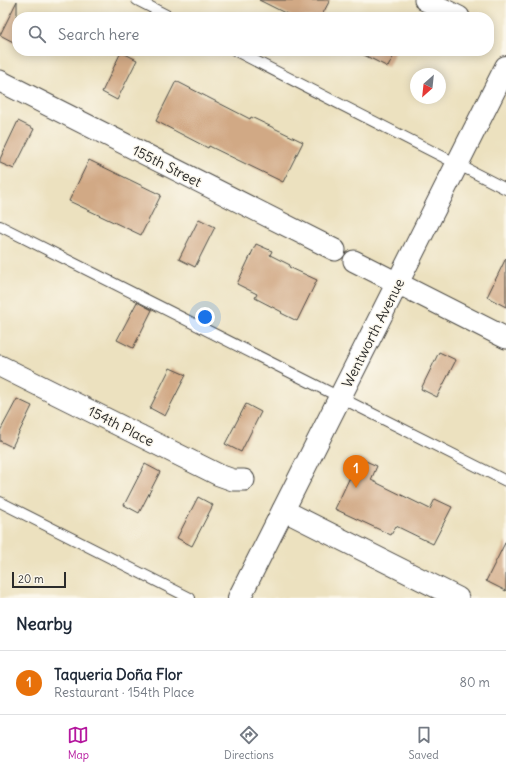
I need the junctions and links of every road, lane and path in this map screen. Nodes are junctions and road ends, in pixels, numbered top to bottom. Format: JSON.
{"nodes":[{"id":1,"x":137,"y":0,"type":"edge"},
{"id":2,"x":425,"y":0,"type":"edge"},
{"id":3,"x":160,"y":12,"type":"edge"},
{"id":4,"x":449,"y":12,"type":"edge"},
{"id":5,"x":246,"y":56,"type":"edge"},
{"id":6,"x":506,"y":67,"type":"edge"},
{"id":7,"x":0,"y":81,"type":"edge"},
{"id":8,"x":457,"y":165,"type":"junction"},
{"id":9,"x":506,"y":189,"type":"edge"},
{"id":10,"x":0,"y":226,"type":"edge"},
{"id":11,"x":335,"y":250,"type":"dead end"},
{"id":12,"x":354,"y":261,"type":"dead end"},
{"id":13,"x":397,"y":283,"type":"junction"},
{"id":14,"x":506,"y":338,"type":"edge"},
{"id":15,"x":0,"y":366,"type":"edge"},
{"id":16,"x":340,"y":397,"type":"junction"},
{"id":17,"x":244,"y":480,"type":"dead end"},
{"id":18,"x":506,"y":481,"type":"edge"},
{"id":19,"x":0,"y":502,"type":"edge"},
{"id":20,"x":284,"y":510,"type":"junction"},
{"id":21,"x":190,"y":598,"type":"edge"},
{"id":22,"x":239,"y":598,"type":"edge"},
{"id":23,"x":458,"y":598,"type":"edge"}],
"edges":[{"from":1,"to":3,"type":"lane"},
{"from":2,"to":4,"type":"street"},
{"from":5,"to":8,"type":"lane"},
{"from":6,"to":8,"type":"street","name":"Wentworth Avenue"},
{"from":7,"to":11,"type":"street","name":"155th Street"},
{"from":8,"to":9,"type":"lane"},
{"from":8,"to":13,"type":"street","name":"Wentworth Avenue"},
{"from":10,"to":16,"type":"lane"},
{"from":12,"to":13,"type":"street"},
{"from":13,"to":14,"type":"street"},
{"from":13,"to":16,"type":"street","name":"Wentworth Avenue"},
{"from":15,"to":17,"type":"street","name":"154th Place"},
{"from":16,"to":18,"type":"lane"},
{"from":16,"to":20,"type":"street","name":"Wentworth Avenue"},
{"from":19,"to":21,"type":"lane"},
{"from":20,"to":22,"type":"street","name":"Wentworth Avenue"},
{"from":20,"to":23,"type":"street"}]}
